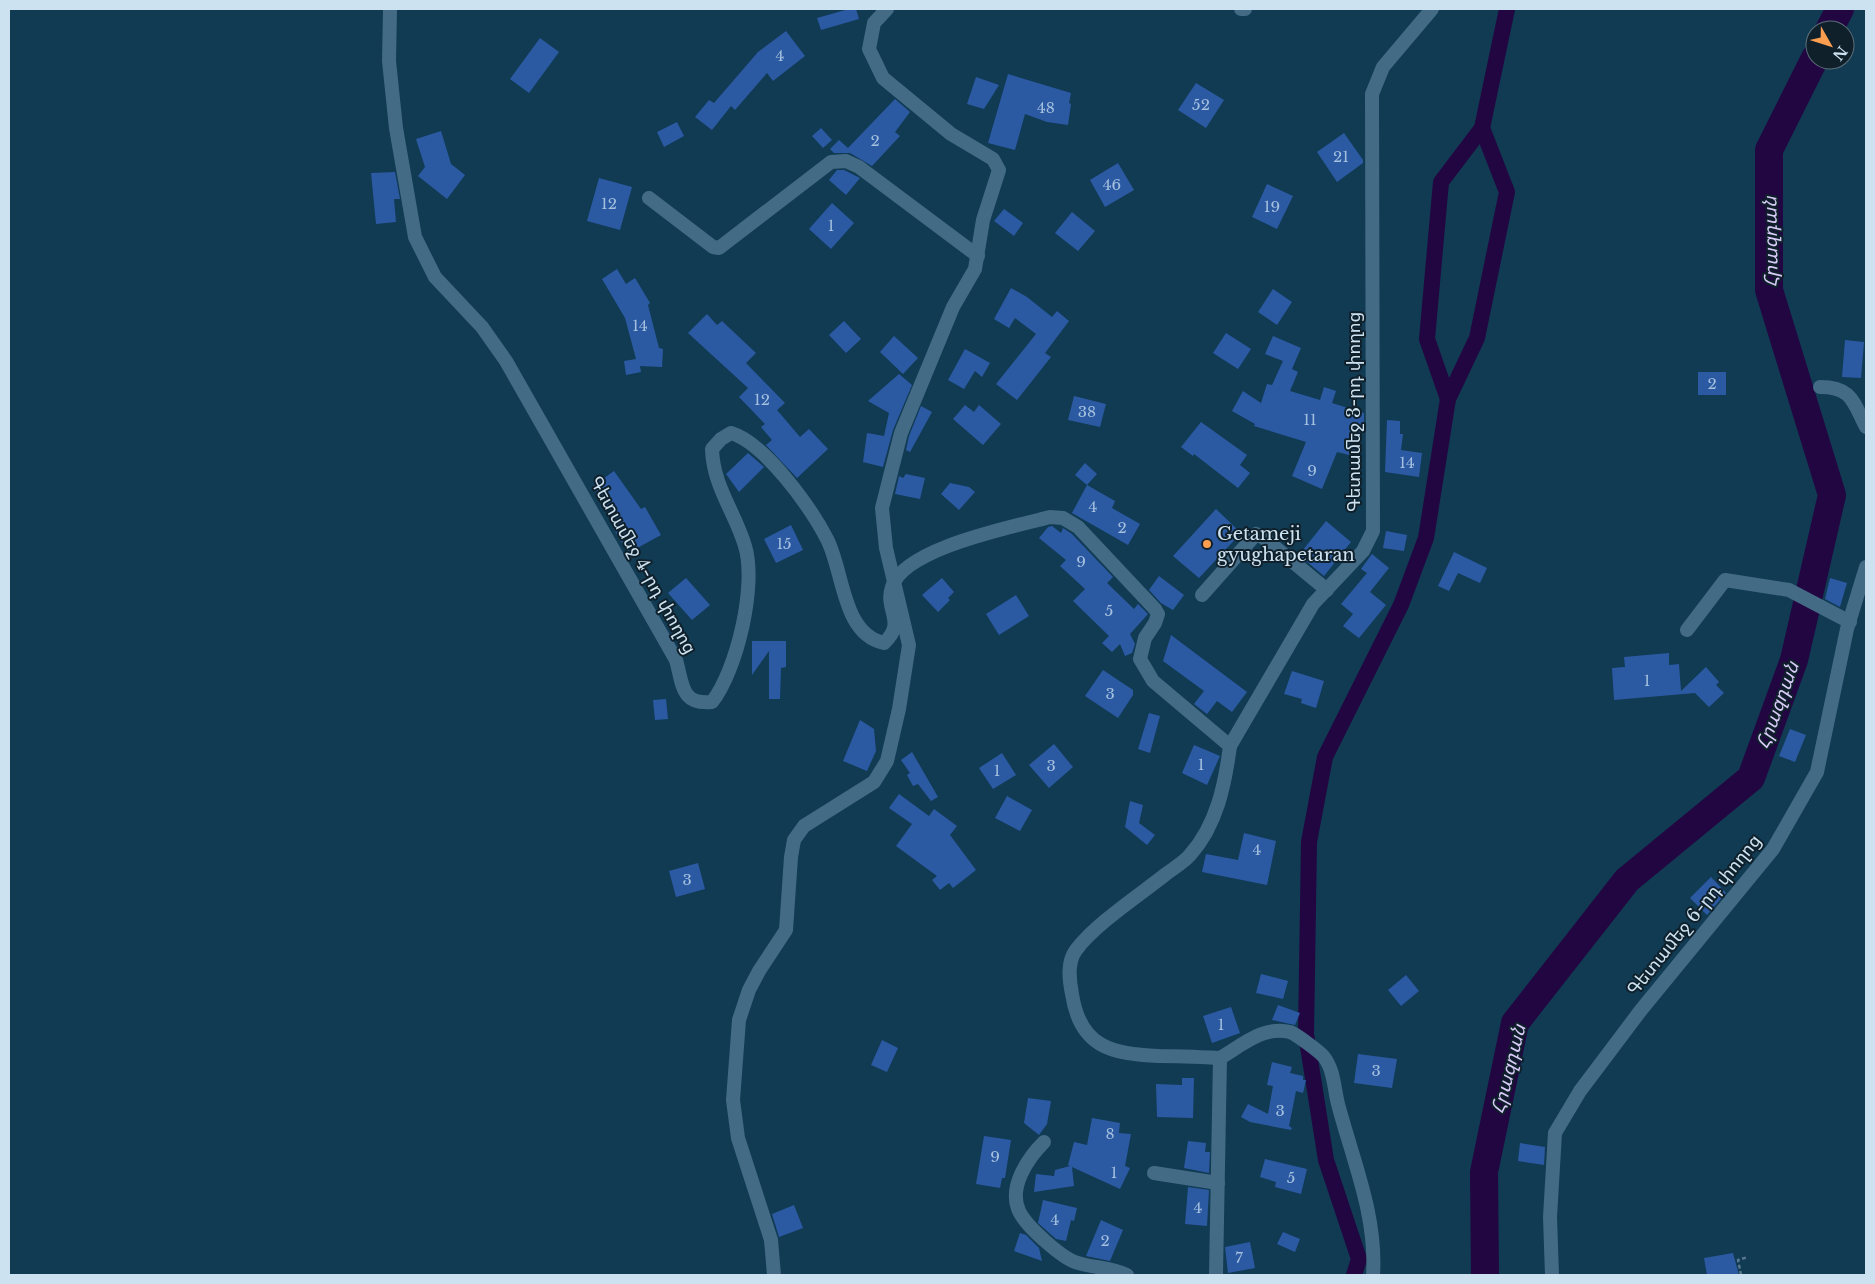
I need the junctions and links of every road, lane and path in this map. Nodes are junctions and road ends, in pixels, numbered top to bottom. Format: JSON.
{"nodes":[{"id":1,"x":390,"y":9,"type":"edge"},
{"id":2,"x":887,"y":9,"type":"edge"},
{"id":3,"x":1241,"y":9,"type":"edge"},
{"id":4,"x":1245,"y":9,"type":"edge"},
{"id":5,"x":1432,"y":9,"type":"edge"},
{"id":6,"x":649,"y":198,"type":"dead end"},
{"id":7,"x":978,"y":256,"type":"junction"},
{"id":8,"x":1820,"y":387,"type":"dead end"},
{"id":9,"x":1866,"y":427,"type":"edge"},
{"id":10,"x":1866,"y":567,"type":"edge"},
{"id":11,"x":894,"y":580,"type":"junction"},
{"id":12,"x":1327,"y":590,"type":"junction"},
{"id":13,"x":1202,"y":595,"type":"dead end"},
{"id":14,"x":1850,"y":622,"type":"junction"},
{"id":15,"x":1687,"y":630,"type":"dead end"},
{"id":16,"x":1230,"y":746,"type":"junction"},
{"id":17,"x":1220,"y":1058,"type":"junction"},
{"id":18,"x":1044,"y":1142,"type":"dead end"},
{"id":19,"x":1154,"y":1173,"type":"dead end"},
{"id":20,"x":1218,"y":1183,"type":"junction"},
{"id":21,"x":1748,"y":1257,"type":"dead end"},
{"id":22,"x":774,"y":1275,"type":"edge"},
{"id":23,"x":1127,"y":1275,"type":"edge"},
{"id":24,"x":1216,"y":1275,"type":"edge"},
{"id":25,"x":1373,"y":1275,"type":"edge"},
{"id":26,"x":1552,"y":1275,"type":"edge"},
{"id":27,"x":1742,"y":1275,"type":"edge"}],
"edges":[{"from":1,"to":11,"type":"street","name":"Գետամեջ 4-րդ փողոց"},
{"from":2,"to":7,"type":"street"},
{"from":3,"to":4,"type":"street"},
{"from":5,"to":12,"type":"street","name":"Գետամեջ 3-րդ փողոց"},
{"from":6,"to":7,"type":"street"},
{"from":7,"to":11,"type":"street"},
{"from":8,"to":9,"type":"street"},
{"from":10,"to":14,"type":"street","name":"Գետամեջ 6-րդ փողոց"},
{"from":11,"to":16,"type":"street"},
{"from":11,"to":22,"type":"street"},
{"from":12,"to":13,"type":"street"},
{"from":12,"to":16,"type":"street","name":"Գետամեջ 3-րդ փողոց"},
{"from":14,"to":15,"type":"street"},
{"from":14,"to":26,"type":"street","name":"Գետամեջ 6-րդ փողոց"},
{"from":16,"to":17,"type":"street","name":"Գետամեջ 3-րդ փողոց"},
{"from":17,"to":20,"type":"street"},
{"from":17,"to":25,"type":"street"},
{"from":18,"to":23,"type":"street"},
{"from":19,"to":20,"type":"street"},
{"from":20,"to":24,"type":"street"},
{"from":21,"to":27,"type":"path"}]}
